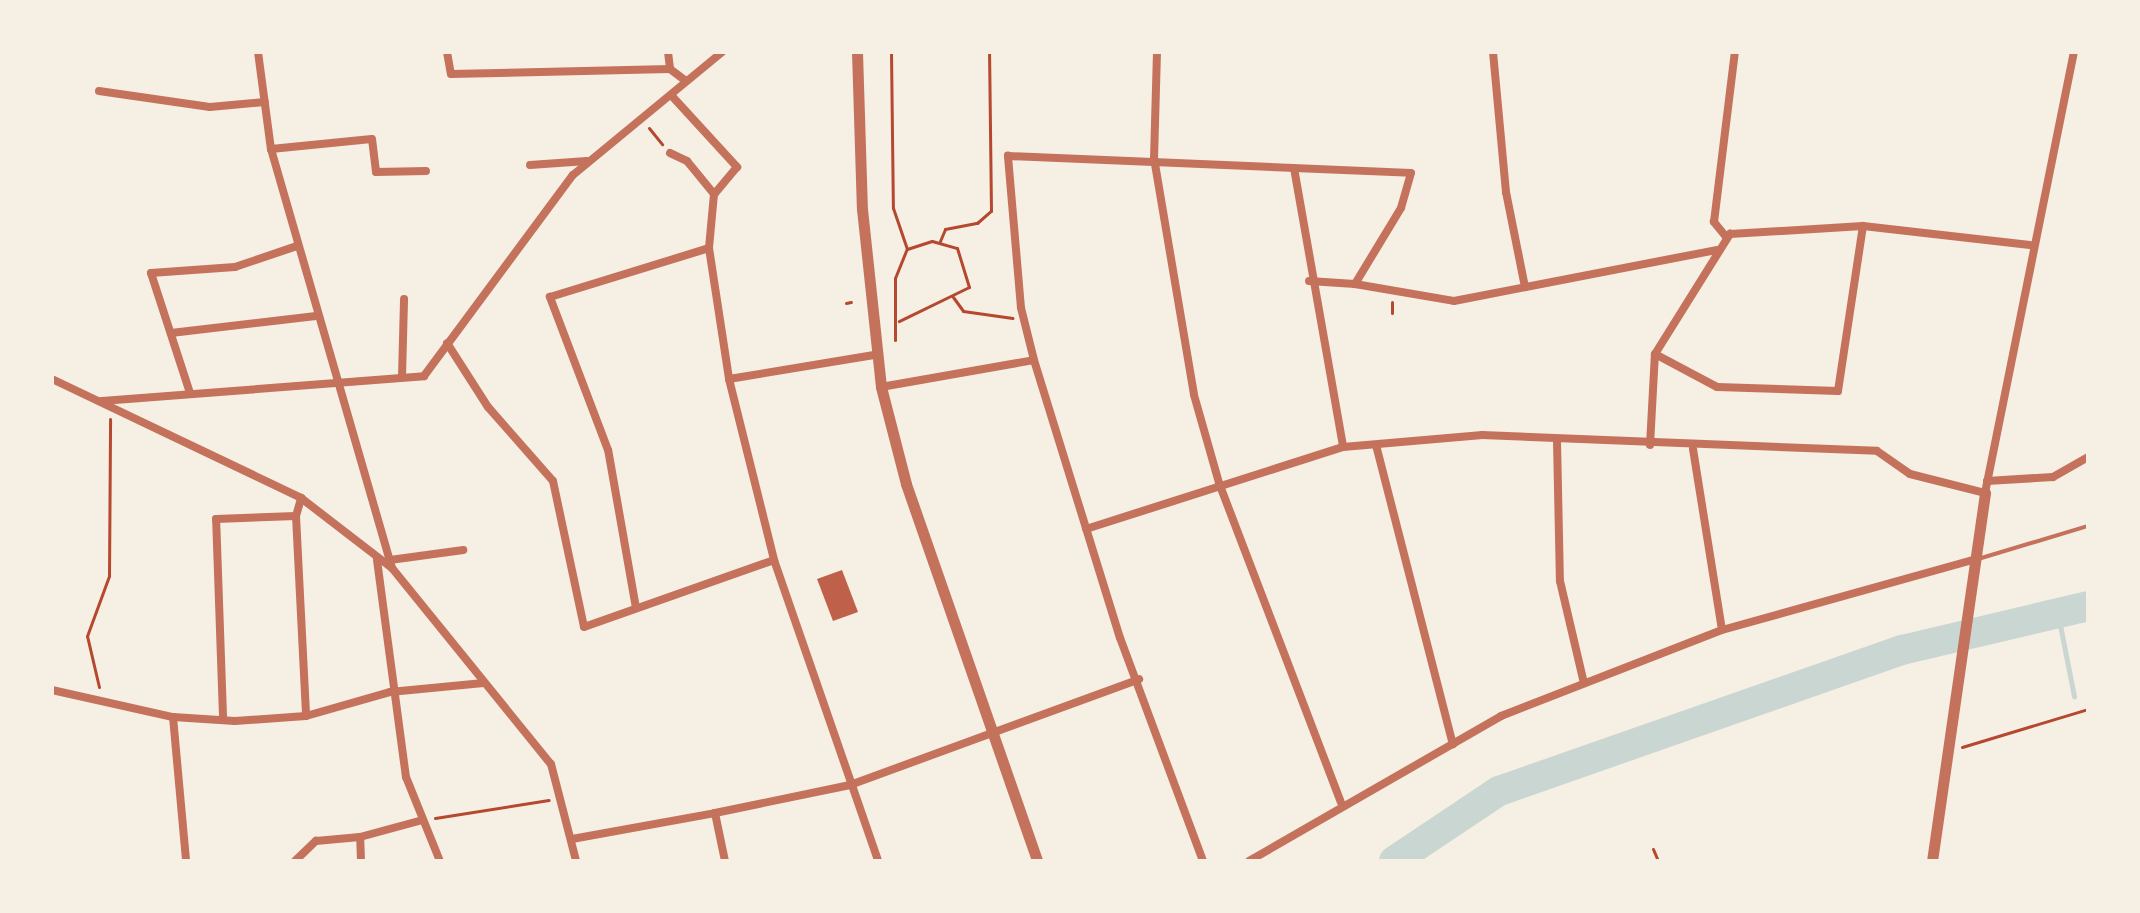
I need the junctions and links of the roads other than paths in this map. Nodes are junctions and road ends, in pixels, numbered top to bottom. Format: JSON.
{"nodes":[{"id":1,"x":258,"y":52,"type":"edge"},
{"id":2,"x":447,"y":52,"type":"edge"},
{"id":3,"x":668,"y":52,"type":"edge"},
{"id":4,"x":722,"y":52,"type":"edge"},
{"id":5,"x":857,"y":52,"type":"edge"},
{"id":6,"x":1157,"y":52,"type":"edge"},
{"id":7,"x":1493,"y":52,"type":"edge"},
{"id":8,"x":1735,"y":52,"type":"edge"},
{"id":9,"x":2074,"y":52,"type":"edge"},
{"id":10,"x":670,"y":69,"type":"junction"},
{"id":11,"x":686,"y":81,"type":"junction"},
{"id":12,"x":99,"y":91,"type":"dead end"},
{"id":13,"x":671,"y":95,"type":"junction"},
{"id":14,"x":265,"y":102,"type":"junction"},
{"id":15,"x":271,"y":149,"type":"junction"},
{"id":16,"x":670,"y":153,"type":"road end"},
{"id":17,"x":1154,"y":158,"type":"junction"},
{"id":18,"x":587,"y":161,"type":"junction"},
{"id":19,"x":530,"y":165,"type":"dead end"},
{"id":20,"x":1294,"y":168,"type":"junction"},
{"id":21,"x":426,"y":171,"type":"dead end"},
{"id":22,"x":714,"y":194,"type":"junction"},
{"id":23,"x":1863,"y":226,"type":"junction"},
{"id":24,"x":1727,"y":238,"type":"junction"},
{"id":25,"x":2030,"y":245,"type":"junction"},
{"id":26,"x":297,"y":246,"type":"junction"},
{"id":27,"x":709,"y":248,"type":"junction"},
{"id":28,"x":1716,"y":250,"type":"junction"},
{"id":29,"x":1309,"y":281,"type":"junction"},
{"id":30,"x":1355,"y":284,"type":"junction"},
{"id":31,"x":1525,"y":287,"type":"junction"},
{"id":32,"x":404,"y":299,"type":"dead end"},
{"id":33,"x":316,"y":316,"type":"junction"},
{"id":34,"x":171,"y":333,"type":"junction"},
{"id":35,"x":447,"y":343,"type":"junction"},
{"id":36,"x":1655,"y":354,"type":"junction"},
{"id":37,"x":874,"y":355,"type":"junction"},
{"id":38,"x":1034,"y":360,"type":"junction"},
{"id":39,"x":402,"y":377,"type":"junction"},
{"id":40,"x":52,"y":379,"type":"edge"},
{"id":41,"x":729,"y":379,"type":"junction"},
{"id":42,"x":339,"y":380,"type":"junction"},
{"id":43,"x":881,"y":387,"type":"junction"},
{"id":44,"x":190,"y":393,"type":"junction"},
{"id":45,"x":106,"y":402,"type":"junction"},
{"id":46,"x":1557,"y":441,"type":"junction"},
{"id":47,"x":1376,"y":445,"type":"junction"},
{"id":48,"x":1650,"y":445,"type":"junction"},
{"id":49,"x":1343,"y":447,"type":"junction"},
{"id":50,"x":1693,"y":449,"type":"junction"},
{"id":51,"x":2088,"y":457,"type":"edge"},
{"id":52,"x":1219,"y":483,"type":"junction"},
{"id":53,"x":1986,"y":487,"type":"junction"},
{"id":54,"x":301,"y":498,"type":"junction"},
{"id":55,"x":296,"y":516,"type":"junction"},
{"id":56,"x":2088,"y":526,"type":"edge"},
{"id":57,"x":1086,"y":529,"type":"junction"},
{"id":58,"x":463,"y":550,"type":"dead end"},
{"id":59,"x":1976,"y":559,"type":"junction"},
{"id":60,"x":377,"y":560,"type":"junction"},
{"id":61,"x":774,"y":560,"type":"junction"},
{"id":62,"x":391,"y":564,"type":"junction"},
{"id":63,"x":636,"y":608,"type":"junction"},
{"id":64,"x":1722,"y":630,"type":"junction"},
{"id":65,"x":1139,"y":679,"type":"junction"},
{"id":66,"x":484,"y":683,"type":"junction"},
{"id":67,"x":1584,"y":683,"type":"junction"},
{"id":68,"x":52,"y":690,"type":"edge"},
{"id":69,"x":390,"y":692,"type":"junction"},
{"id":70,"x":223,"y":716,"type":"junction"},
{"id":71,"x":306,"y":716,"type":"junction"},
{"id":72,"x":173,"y":717,"type":"junction"},
{"id":73,"x":990,"y":734,"type":"junction"},
{"id":74,"x":1453,"y":744,"type":"junction"},
{"id":75,"x":850,"y":785,"type":"junction"},
{"id":76,"x":1341,"y":803,"type":"junction"},
{"id":77,"x":715,"y":813,"type":"junction"},
{"id":78,"x":419,"y":821,"type":"junction"},
{"id":79,"x":360,"y":837,"type":"junction"},
{"id":80,"x":572,"y":839,"type":"junction"},
{"id":81,"x":186,"y":861,"type":"edge"},
{"id":82,"x":295,"y":861,"type":"edge"},
{"id":83,"x":361,"y":861,"type":"edge"},
{"id":84,"x":440,"y":861,"type":"edge"},
{"id":85,"x":576,"y":861,"type":"edge"},
{"id":86,"x":725,"y":861,"type":"edge"},
{"id":87,"x":878,"y":861,"type":"edge"},
{"id":88,"x":1037,"y":861,"type":"edge"},
{"id":89,"x":1203,"y":861,"type":"edge"},
{"id":90,"x":1249,"y":861,"type":"edge"},
{"id":91,"x":1932,"y":861,"type":"edge"}],
"edges":[{"from":1,"to":14,"type":"street"},
{"from":2,"to":10,"type":"street"},
{"from":3,"to":10,"type":"street"},
{"from":4,"to":11,"type":"street"},
{"from":5,"to":37,"type":"street"},
{"from":6,"to":17,"type":"street"},
{"from":7,"to":31,"type":"street"},
{"from":8,"to":24,"type":"street"},
{"from":9,"to":25,"type":"street"},
{"from":10,"to":11,"type":"street"},
{"from":11,"to":13,"type":"street"},
{"from":12,"to":14,"type":"street"},
{"from":13,"to":18,"type":"street"},
{"from":13,"to":22,"type":"street"},
{"from":14,"to":15,"type":"street"},
{"from":15,"to":21,"type":"street"},
{"from":15,"to":26,"type":"street"},
{"from":16,"to":22,"type":"street"},
{"from":17,"to":20,"type":"street"},
{"from":17,"to":38,"type":"street"},
{"from":17,"to":52,"type":"street"},
{"from":18,"to":19,"type":"street"},
{"from":18,"to":35,"type":"street"},
{"from":20,"to":29,"type":"street"},
{"from":20,"to":30,"type":"street"},
{"from":22,"to":27,"type":"street"},
{"from":23,"to":24,"type":"street"},
{"from":23,"to":25,"type":"street"},
{"from":23,"to":36,"type":"street"},
{"from":24,"to":28,"type":"street"},
{"from":25,"to":53,"type":"street"},
{"from":26,"to":33,"type":"street"},
{"from":26,"to":34,"type":"street"},
{"from":27,"to":41,"type":"street"},
{"from":27,"to":63,"type":"street"},
{"from":28,"to":31,"type":"street"},
{"from":28,"to":36,"type":"street"},
{"from":29,"to":30,"type":"street"},
{"from":29,"to":49,"type":"street"},
{"from":30,"to":31,"type":"street"},
{"from":32,"to":39,"type":"street"},
{"from":33,"to":34,"type":"street"},
{"from":33,"to":42,"type":"street"},
{"from":34,"to":44,"type":"street"},
{"from":35,"to":39,"type":"street"},
{"from":35,"to":63,"type":"street"},
{"from":36,"to":48,"type":"street"},
{"from":37,"to":41,"type":"street"},
{"from":37,"to":43,"type":"street"},
{"from":38,"to":43,"type":"street"},
{"from":38,"to":57,"type":"street"},
{"from":39,"to":42,"type":"street"},
{"from":40,"to":45,"type":"street"},
{"from":41,"to":61,"type":"street"},
{"from":42,"to":44,"type":"street"},
{"from":42,"to":62,"type":"street"},
{"from":43,"to":73,"type":"street"},
{"from":44,"to":45,"type":"street"},
{"from":45,"to":54,"type":"street"},
{"from":46,"to":47,"type":"street"},
{"from":46,"to":48,"type":"street"},
{"from":46,"to":67,"type":"street"},
{"from":47,"to":49,"type":"street"},
{"from":47,"to":74,"type":"street"},
{"from":48,"to":50,"type":"street"},
{"from":49,"to":52,"type":"street"},
{"from":50,"to":53,"type":"street"},
{"from":50,"to":64,"type":"street"},
{"from":51,"to":53,"type":"street"},
{"from":52,"to":57,"type":"street"},
{"from":52,"to":76,"type":"street"},
{"from":53,"to":59,"type":"street"},
{"from":54,"to":55,"type":"street"},
{"from":54,"to":60,"type":"street"},
{"from":55,"to":70,"type":"street"},
{"from":55,"to":71,"type":"street"},
{"from":56,"to":59,"type":"lane"},
{"from":57,"to":65,"type":"street"},
{"from":58,"to":62,"type":"street"},
{"from":59,"to":64,"type":"street"},
{"from":59,"to":91,"type":"street"},
{"from":60,"to":62,"type":"street"},
{"from":60,"to":69,"type":"street"},
{"from":61,"to":63,"type":"street"},
{"from":61,"to":75,"type":"street"},
{"from":62,"to":66,"type":"street"},
{"from":64,"to":67,"type":"street"},
{"from":65,"to":73,"type":"street"},
{"from":65,"to":89,"type":"street"},
{"from":66,"to":69,"type":"street"},
{"from":66,"to":80,"type":"street"},
{"from":67,"to":74,"type":"street"},
{"from":68,"to":72,"type":"street"},
{"from":69,"to":71,"type":"street"},
{"from":69,"to":78,"type":"street"},
{"from":70,"to":71,"type":"street"},
{"from":70,"to":72,"type":"street"},
{"from":72,"to":81,"type":"street"},
{"from":73,"to":75,"type":"street"},
{"from":73,"to":88,"type":"street"},
{"from":74,"to":76,"type":"street"},
{"from":75,"to":77,"type":"street"},
{"from":75,"to":87,"type":"street"},
{"from":76,"to":90,"type":"street"},
{"from":77,"to":80,"type":"street"},
{"from":77,"to":86,"type":"street"},
{"from":78,"to":79,"type":"street"},
{"from":78,"to":84,"type":"street"},
{"from":79,"to":82,"type":"street"},
{"from":79,"to":83,"type":"street"},
{"from":80,"to":85,"type":"street"}]}
